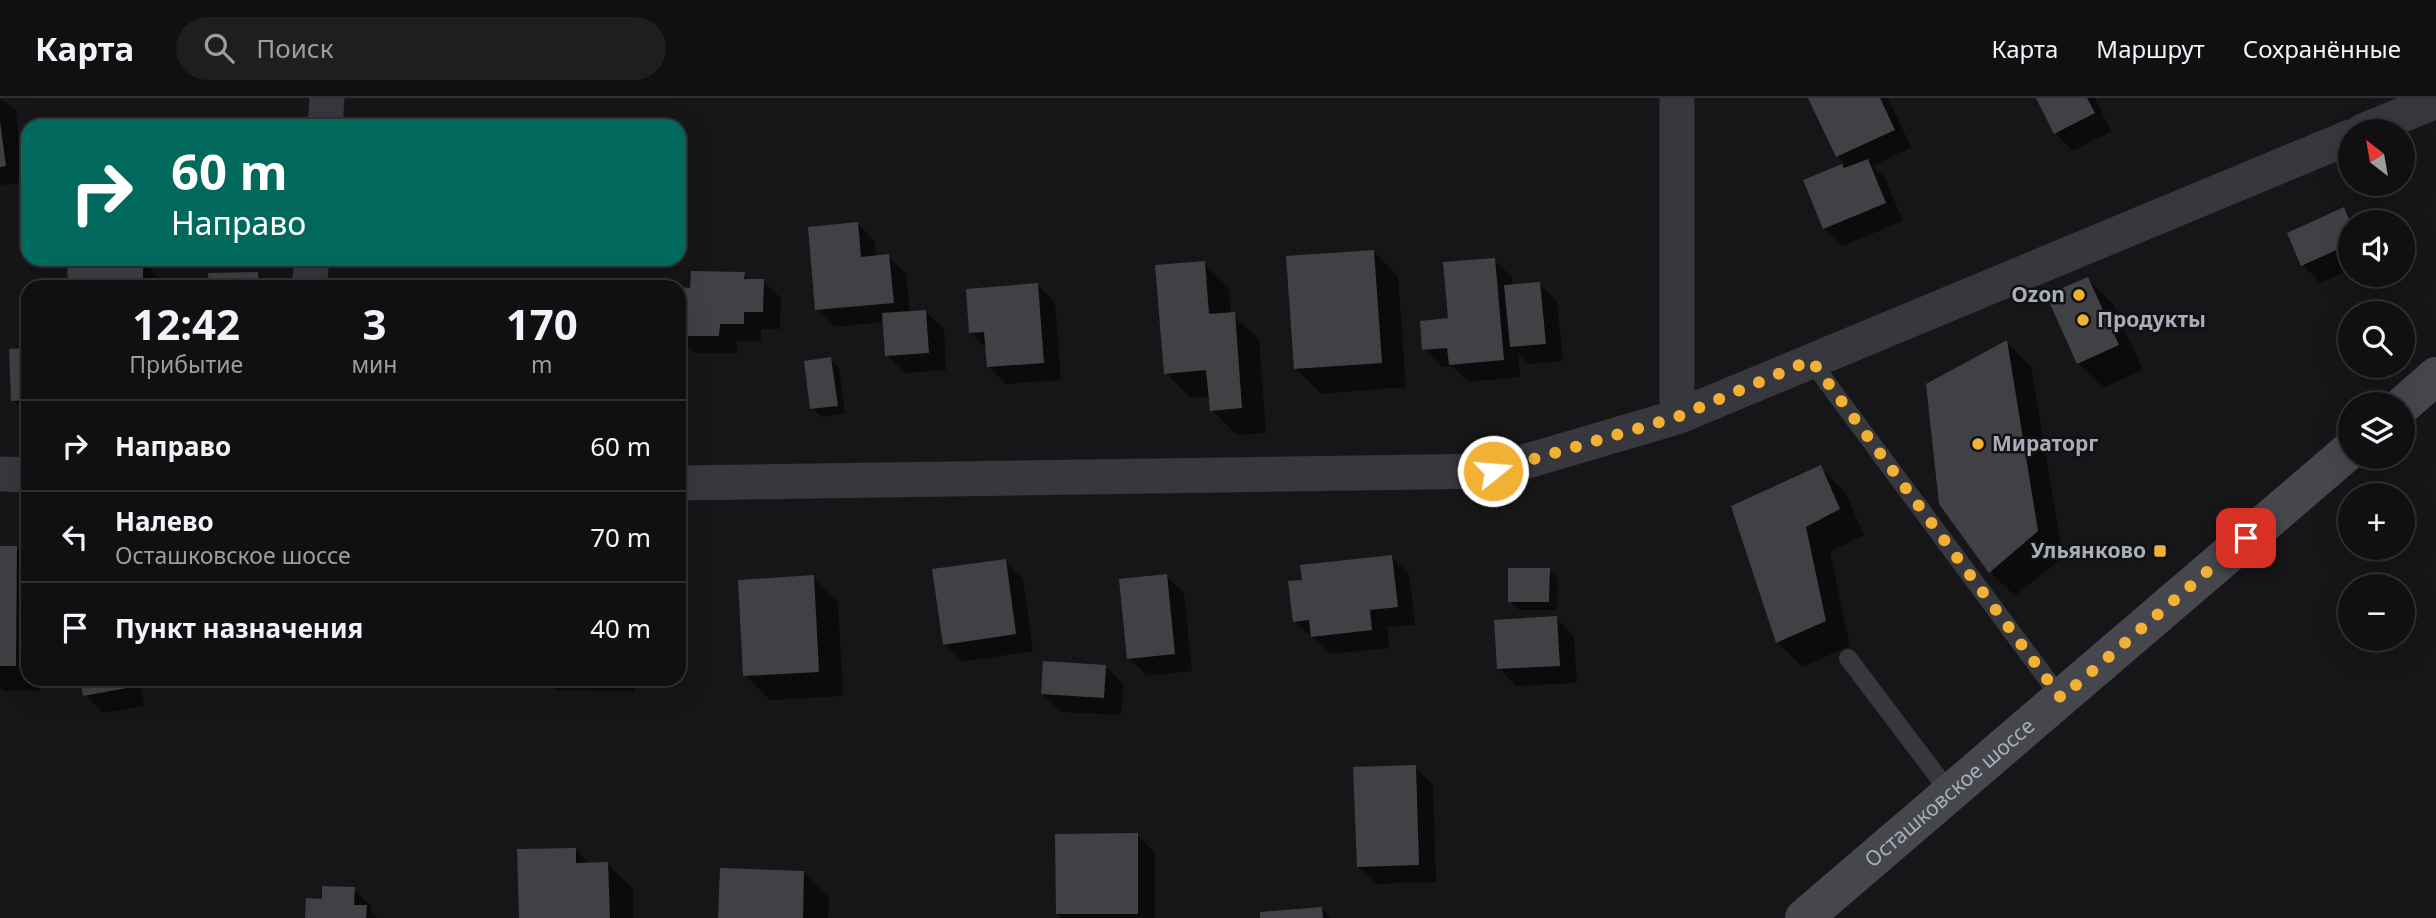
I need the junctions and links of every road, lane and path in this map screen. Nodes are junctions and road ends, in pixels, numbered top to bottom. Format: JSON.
{"nodes":[{"id":1,"x":327,"y":98,"type":"edge"},
{"id":2,"x":1676,"y":98,"type":"edge"},
{"id":3,"x":2436,"y":101,"type":"edge"},
{"id":4,"x":326,"y":119,"type":"edge"},
{"id":5,"x":2392,"y":119,"type":"edge"},
{"id":6,"x":2338,"y":141,"type":"edge"},
{"id":7,"x":1811,"y":360,"type":"junction"},
{"id":8,"x":2436,"y":376,"type":"edge"},
{"id":9,"x":2415,"y":394,"type":"edge"},
{"id":10,"x":1677,"y":417,"type":"junction"},
{"id":11,"x":2338,"y":460,"type":"edge"},
{"id":12,"x":0,"y":474,"type":"edge"},
{"id":13,"x":21,"y":475,"type":"edge"},
{"id":14,"x":686,"y":483,"type":"edge"},
{"id":15,"x":1848,"y":658,"type":"dead end"},
{"id":16,"x":2061,"y":698,"type":"junction"},
{"id":17,"x":1950,"y":793,"type":"junction"},
{"id":18,"x":1804,"y":918,"type":"edge"}],
"edges":[{"from":1,"to":4,"type":"street"},
{"from":2,"to":10,"type":"street"},
{"from":3,"to":5,"type":"street"},
{"from":6,"to":7,"type":"street"},
{"from":7,"to":10,"type":"street"},
{"from":7,"to":16,"type":"lane"},
{"from":8,"to":9,"type":"street"},
{"from":10,"to":14,"type":"street"},
{"from":11,"to":16,"type":"street","name":"Осташковское шоссе"},
{"from":12,"to":13,"type":"street"},
{"from":15,"to":17,"type":"lane"},
{"from":16,"to":17,"type":"street","name":"Осташковское шоссе"},
{"from":17,"to":18,"type":"street","name":"Осташковское шоссе"}]}
